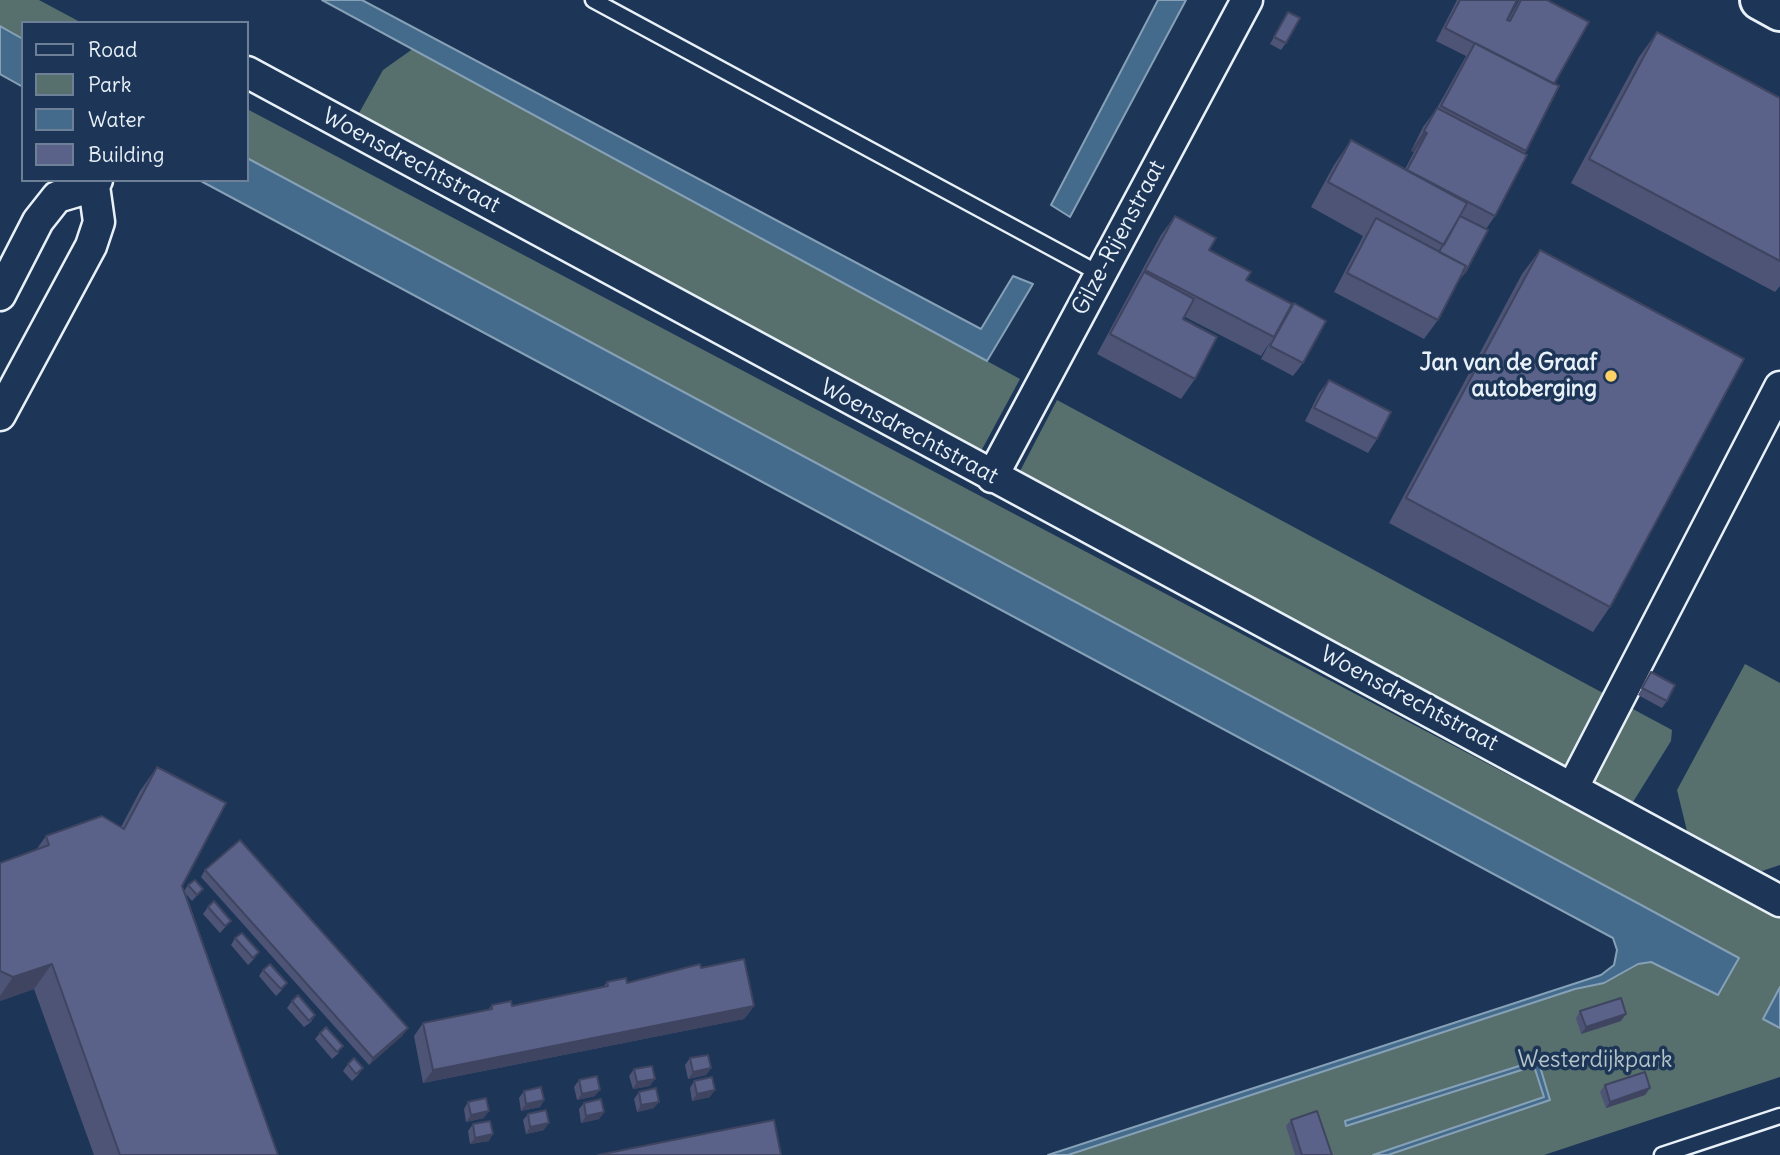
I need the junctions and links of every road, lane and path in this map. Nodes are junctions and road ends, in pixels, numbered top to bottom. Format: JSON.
{"nodes":[{"id":1,"x":593,"y":0,"type":"edge"},
{"id":2,"x":1247,"y":0,"type":"edge"},
{"id":3,"x":1759,"y":0,"type":"edge"},
{"id":4,"x":1780,"y":11,"type":"edge"},
{"id":5,"x":248,"y":73,"type":"edge"},
{"id":6,"x":95,"y":183,"type":"edge"},
{"id":7,"x":1100,"y":274,"type":"junction"},
{"id":8,"x":0,"y":295,"type":"edge"},
{"id":9,"x":1780,"y":387,"type":"edge"},
{"id":10,"x":0,"y":415,"type":"edge"},
{"id":11,"x":992,"y":477,"type":"junction"},
{"id":12,"x":1573,"y":787,"type":"junction"},
{"id":13,"x":1780,"y":901,"type":"edge"},
{"id":14,"x":1780,"y":1116,"type":"edge"},
{"id":15,"x":1662,"y":1155,"type":"edge"}],
"edges":[{"from":1,"to":7,"type":"lane"},
{"from":2,"to":7,"type":"street","name":"Gilze-Rijenstraat"},
{"from":3,"to":4,"type":"main road"},
{"from":5,"to":11,"type":"street","name":"Woensdrechtstraat"},
{"from":6,"to":8,"type":"street"},
{"from":6,"to":10,"type":"street"},
{"from":7,"to":11,"type":"street","name":"Gilze-Rijenstraat"},
{"from":9,"to":12,"type":"street"},
{"from":11,"to":12,"type":"street","name":"Woensdrechtstraat"},
{"from":12,"to":13,"type":"street","name":"Woensdrechtstraat"},
{"from":14,"to":15,"type":"lane"}]}
